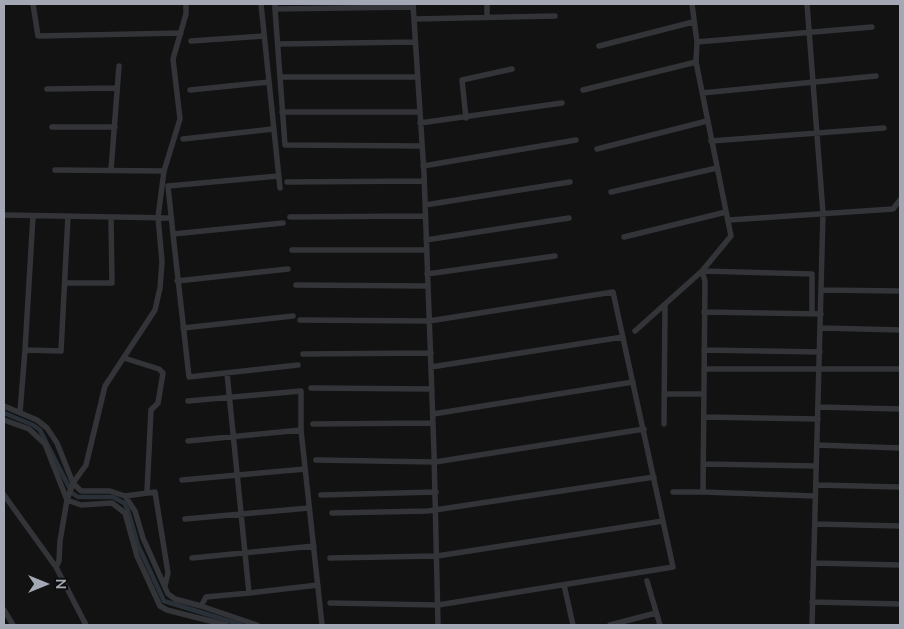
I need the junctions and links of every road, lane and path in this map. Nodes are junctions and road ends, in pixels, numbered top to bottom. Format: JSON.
{"nodes":[{"id":1,"x":33,"y":4,"type":"edge"},
{"id":2,"x":186,"y":4,"type":"edge"},
{"id":3,"x":261,"y":4,"type":"edge"},
{"id":4,"x":487,"y":4,"type":"edge"},
{"id":5,"x":692,"y":4,"type":"edge"},
{"id":6,"x":807,"y":4,"type":"edge"},
{"id":7,"x":413,"y":5,"type":"edge"},
{"id":8,"x":275,"y":6,"type":"edge"},
{"id":9,"x":554,"y":16,"type":"dead end"},
{"id":10,"x":487,"y":17,"type":"junction"},
{"id":11,"x":414,"y":19,"type":"junction"},
{"id":12,"x":693,"y":22,"type":"junction"},
{"id":13,"x":872,"y":26,"type":"dead end"},
{"id":14,"x":810,"y":32,"type":"junction"},
{"id":15,"x":181,"y":33,"type":"junction"},
{"id":16,"x":264,"y":36,"type":"junction"},
{"id":17,"x":191,"y":41,"type":"dead end"},
{"id":18,"x":415,"y":42,"type":"junction"},
{"id":19,"x":696,"y":42,"type":"junction"},
{"id":20,"x":278,"y":44,"type":"junction"},
{"id":21,"x":600,"y":46,"type":"dead end"},
{"id":22,"x":696,"y":62,"type":"junction"},
{"id":23,"x":119,"y":66,"type":"dead end"},
{"id":24,"x":512,"y":69,"type":"dead end"},
{"id":25,"x":876,"y":76,"type":"dead end"},
{"id":26,"x":280,"y":77,"type":"junction"},
{"id":27,"x":418,"y":77,"type":"junction"},
{"id":28,"x":268,"y":82,"type":"junction"},
{"id":29,"x":813,"y":84,"type":"junction"},
{"id":30,"x":117,"y":88,"type":"junction"},
{"id":31,"x":47,"y":89,"type":"dead end"},
{"id":32,"x":190,"y":90,"type":"dead end"},
{"id":33,"x":582,"y":90,"type":"dead end"},
{"id":34,"x":702,"y":94,"type":"junction"},
{"id":35,"x":562,"y":103,"type":"dead end"},
{"id":36,"x":282,"y":112,"type":"junction"},
{"id":37,"x":420,"y":112,"type":"junction"},
{"id":38,"x":466,"y":118,"type":"junction"},
{"id":39,"x":707,"y":121,"type":"junction"},
{"id":40,"x":420,"y":123,"type":"junction"},
{"id":41,"x":52,"y":127,"type":"dead end"},
{"id":42,"x":115,"y":127,"type":"junction"},
{"id":43,"x":884,"y":128,"type":"dead end"},
{"id":44,"x":273,"y":129,"type":"junction"},
{"id":45,"x":818,"y":134,"type":"junction"},
{"id":46,"x":183,"y":139,"type":"dead end"},
{"id":47,"x":576,"y":140,"type":"dead end"},
{"id":48,"x":711,"y":141,"type":"junction"},
{"id":49,"x":422,"y":146,"type":"junction"},
{"id":50,"x":597,"y":149,"type":"dead end"},
{"id":51,"x":423,"y":166,"type":"junction"},
{"id":52,"x":717,"y":168,"type":"junction"},
{"id":53,"x":55,"y":170,"type":"dead end"},
{"id":54,"x":111,"y":170,"type":"junction"},
{"id":55,"x":164,"y":171,"type":"junction"},
{"id":56,"x":278,"y":176,"type":"junction"},
{"id":57,"x":424,"y":181,"type":"junction"},
{"id":58,"x":287,"y":182,"type":"dead end"},
{"id":59,"x":570,"y":182,"type":"dead end"},
{"id":60,"x":280,"y":188,"type":"dead end"},
{"id":61,"x":611,"y":192,"type":"dead end"},
{"id":62,"x":900,"y":200,"type":"edge"},
{"id":63,"x":425,"y":205,"type":"junction"},
{"id":64,"x":726,"y":212,"type":"junction"},
{"id":65,"x":823,"y":213,"type":"junction"},
{"id":66,"x":4,"y":215,"type":"edge"},
{"id":67,"x":33,"y":216,"type":"junction"},
{"id":68,"x":68,"y":216,"type":"junction"},
{"id":69,"x":425,"y":216,"type":"junction"},
{"id":70,"x":112,"y":217,"type":"junction"},
{"id":71,"x":158,"y":217,"type":"junction"},
{"id":72,"x":290,"y":217,"type":"dead end"},
{"id":73,"x":171,"y":218,"type":"junction"},
{"id":74,"x":569,"y":218,"type":"dead end"},
{"id":75,"x":729,"y":220,"type":"junction"},
{"id":76,"x":282,"y":223,"type":"dead end"},
{"id":77,"x":173,"y":234,"type":"junction"},
{"id":78,"x":624,"y":237,"type":"dead end"},
{"id":79,"x":426,"y":240,"type":"junction"},
{"id":80,"x":292,"y":250,"type":"dead end"},
{"id":81,"x":427,"y":250,"type":"junction"},
{"id":82,"x":555,"y":256,"type":"dead end"},
{"id":83,"x":288,"y":269,"type":"dead end"},
{"id":84,"x":702,"y":272,"type":"junction"},
{"id":85,"x":428,"y":274,"type":"junction"},
{"id":86,"x":812,"y":274,"type":"junction"},
{"id":87,"x":823,"y":274,"type":"junction"},
{"id":88,"x":177,"y":282,"type":"junction"},
{"id":89,"x":65,"y":283,"type":"junction"},
{"id":90,"x":296,"y":285,"type":"dead end"},
{"id":91,"x":428,"y":286,"type":"junction"},
{"id":92,"x":822,"y":290,"type":"junction"},
{"id":93,"x":900,"y":291,"type":"edge"},
{"id":94,"x":665,"y":305,"type":"junction"},
{"id":95,"x":704,"y":312,"type":"junction"},
{"id":96,"x":812,"y":313,"type":"junction"},
{"id":97,"x":822,"y":314,"type":"junction"},
{"id":98,"x":293,"y":316,"type":"dead end"},
{"id":99,"x":300,"y":320,"type":"dead end"},
{"id":100,"x":429,"y":321,"type":"junction"},
{"id":101,"x":183,"y":328,"type":"junction"},
{"id":102,"x":821,"y":328,"type":"junction"},
{"id":103,"x":900,"y":330,"type":"edge"},
{"id":104,"x":635,"y":331,"type":"dead end"},
{"id":105,"x":623,"y":336,"type":"junction"},
{"id":106,"x":25,"y":350,"type":"junction"},
{"id":107,"x":704,"y":350,"type":"junction"},
{"id":108,"x":820,"y":352,"type":"junction"},
{"id":109,"x":431,"y":353,"type":"junction"},
{"id":110,"x":303,"y":354,"type":"dead end"},
{"id":111,"x":124,"y":358,"type":"junction"},
{"id":112,"x":298,"y":365,"type":"dead end"},
{"id":113,"x":431,"y":367,"type":"junction"},
{"id":114,"x":704,"y":369,"type":"junction"},
{"id":115,"x":819,"y":369,"type":"junction"},
{"id":116,"x":900,"y":370,"type":"edge"},
{"id":117,"x":227,"y":373,"type":"junction"},
{"id":118,"x":633,"y":382,"type":"junction"},
{"id":119,"x":310,"y":388,"type":"dead end"},
{"id":120,"x":432,"y":389,"type":"junction"},
{"id":121,"x":664,"y":394,"type":"junction"},
{"id":122,"x":704,"y":394,"type":"junction"},
{"id":123,"x":230,"y":397,"type":"junction"},
{"id":124,"x":188,"y":401,"type":"dead end"},
{"id":125,"x":4,"y":406,"type":"edge"},
{"id":126,"x":818,"y":408,"type":"junction"},
{"id":127,"x":900,"y":408,"type":"edge"},
{"id":128,"x":20,"y":412,"type":"junction"},
{"id":129,"x":433,"y":414,"type":"junction"},
{"id":130,"x":704,"y":417,"type":"junction"},
{"id":131,"x":818,"y":419,"type":"junction"},
{"id":132,"x":4,"y":420,"type":"edge"},
{"id":133,"x":433,"y":423,"type":"junction"},
{"id":134,"x":313,"y":424,"type":"dead end"},
{"id":135,"x":664,"y":424,"type":"dead end"},
{"id":136,"x":644,"y":429,"type":"junction"},
{"id":137,"x":301,"y":430,"type":"junction"},
{"id":138,"x":234,"y":436,"type":"junction"},
{"id":139,"x":188,"y":441,"type":"dead end"},
{"id":140,"x":817,"y":445,"type":"junction"},
{"id":141,"x":900,"y":448,"type":"edge"},
{"id":142,"x":316,"y":460,"type":"dead end"},
{"id":143,"x":435,"y":462,"type":"junction"},
{"id":144,"x":703,"y":464,"type":"junction"},
{"id":145,"x":816,"y":466,"type":"junction"},
{"id":146,"x":305,"y":469,"type":"junction"},
{"id":147,"x":237,"y":476,"type":"junction"},
{"id":148,"x":654,"y":477,"type":"junction"},
{"id":149,"x":182,"y":480,"type":"dead end"},
{"id":150,"x":73,"y":483,"type":"junction"},
{"id":151,"x":816,"y":485,"type":"junction"},
{"id":152,"x":900,"y":487,"type":"edge"},
{"id":153,"x":147,"y":492,"type":"junction"},
{"id":154,"x":436,"y":492,"type":"junction"},
{"id":155,"x":673,"y":492,"type":"dead end"},
{"id":156,"x":703,"y":492,"type":"junction"},
{"id":157,"x":4,"y":495,"type":"edge"},
{"id":158,"x":321,"y":495,"type":"dead end"},
{"id":159,"x":125,"y":496,"type":"junction"},
{"id":160,"x":815,"y":496,"type":"junction"},
{"id":161,"x":68,"y":498,"type":"junction"},
{"id":162,"x":309,"y":508,"type":"junction"},
{"id":163,"x":436,"y":509,"type":"junction"},
{"id":164,"x":332,"y":513,"type":"dead end"},
{"id":165,"x":240,"y":514,"type":"junction"},
{"id":166,"x":185,"y":519,"type":"dead end"},
{"id":167,"x":663,"y":521,"type":"junction"},
{"id":168,"x":815,"y":524,"type":"junction"},
{"id":169,"x":900,"y":526,"type":"edge"},
{"id":170,"x":314,"y":546,"type":"junction"},
{"id":171,"x":244,"y":554,"type":"junction"},
{"id":172,"x":437,"y":556,"type":"junction"},
{"id":173,"x":192,"y":558,"type":"dead end"},
{"id":174,"x":330,"y":558,"type":"dead end"},
{"id":175,"x":814,"y":563,"type":"junction"},
{"id":176,"x":900,"y":565,"type":"edge"},
{"id":177,"x":56,"y":567,"type":"junction"},
{"id":178,"x":647,"y":581,"type":"dead end"},
{"id":179,"x":318,"y":585,"type":"junction"},
{"id":180,"x":564,"y":585,"type":"junction"},
{"id":181,"x":165,"y":586,"type":"junction"},
{"id":182,"x":249,"y":592,"type":"junction"},
{"id":183,"x":812,"y":602,"type":"junction"},
{"id":184,"x":330,"y":603,"type":"dead end"},
{"id":185,"x":900,"y":604,"type":"edge"},
{"id":186,"x":438,"y":605,"type":"junction"},
{"id":187,"x":201,"y":606,"type":"junction"},
{"id":188,"x":4,"y":610,"type":"edge"},
{"id":189,"x":656,"y":612,"type":"junction"},
{"id":190,"x":13,"y":625,"type":"edge"},
{"id":191,"x":86,"y":625,"type":"edge"},
{"id":192,"x":226,"y":625,"type":"edge"},
{"id":193,"x":257,"y":625,"type":"edge"},
{"id":194,"x":322,"y":625,"type":"edge"},
{"id":195,"x":438,"y":625,"type":"edge"},
{"id":196,"x":573,"y":625,"type":"edge"},
{"id":197,"x":610,"y":625,"type":"edge"},
{"id":198,"x":660,"y":625,"type":"edge"},
{"id":199,"x":812,"y":625,"type":"edge"}],
"edges":[{"from":1,"to":15,"type":"street"},
{"from":2,"to":15,"type":"street"},
{"from":3,"to":16,"type":"street"},
{"from":4,"to":10,"type":"street"},
{"from":5,"to":12,"type":"street"},
{"from":6,"to":14,"type":"street"},
{"from":7,"to":8,"type":"street"},
{"from":7,"to":11,"type":"street"},
{"from":8,"to":20,"type":"street"},
{"from":9,"to":10,"type":"street"},
{"from":10,"to":11,"type":"street"},
{"from":11,"to":18,"type":"street"},
{"from":12,"to":19,"type":"street"},
{"from":12,"to":21,"type":"street"},
{"from":13,"to":14,"type":"street"},
{"from":14,"to":19,"type":"street"},
{"from":14,"to":29,"type":"street"},
{"from":15,"to":55,"type":"street"},
{"from":16,"to":17,"type":"street"},
{"from":16,"to":28,"type":"street"},
{"from":18,"to":20,"type":"street"},
{"from":18,"to":27,"type":"street"},
{"from":19,"to":22,"type":"street"},
{"from":20,"to":26,"type":"street"},
{"from":22,"to":33,"type":"street"},
{"from":22,"to":34,"type":"street"},
{"from":23,"to":30,"type":"street"},
{"from":24,"to":38,"type":"street"},
{"from":25,"to":29,"type":"street"},
{"from":26,"to":27,"type":"street"},
{"from":26,"to":36,"type":"street"},
{"from":27,"to":37,"type":"street"},
{"from":28,"to":32,"type":"street"},
{"from":28,"to":44,"type":"street"},
{"from":29,"to":34,"type":"street"},
{"from":29,"to":45,"type":"street"},
{"from":30,"to":31,"type":"street"},
{"from":30,"to":42,"type":"street"},
{"from":34,"to":39,"type":"street"},
{"from":35,"to":38,"type":"street"},
{"from":36,"to":37,"type":"street"},
{"from":36,"to":49,"type":"street"},
{"from":37,"to":40,"type":"street"},
{"from":38,"to":40,"type":"street"},
{"from":39,"to":48,"type":"street"},
{"from":39,"to":50,"type":"street"},
{"from":40,"to":49,"type":"street"},
{"from":41,"to":42,"type":"street"},
{"from":42,"to":54,"type":"street"},
{"from":43,"to":45,"type":"street"},
{"from":44,"to":46,"type":"street"},
{"from":44,"to":56,"type":"street"},
{"from":45,"to":48,"type":"street"},
{"from":45,"to":65,"type":"street"},
{"from":47,"to":51,"type":"street"},
{"from":48,"to":52,"type":"street"},
{"from":49,"to":51,"type":"street"},
{"from":51,"to":57,"type":"street"},
{"from":52,"to":61,"type":"street"},
{"from":52,"to":64,"type":"street"},
{"from":53,"to":54,"type":"street"},
{"from":54,"to":55,"type":"street"},
{"from":55,"to":71,"type":"street"},
{"from":56,"to":60,"type":"street"},
{"from":56,"to":73,"type":"street"},
{"from":57,"to":58,"type":"street"},
{"from":57,"to":63,"type":"street"},
{"from":59,"to":63,"type":"street"},
{"from":62,"to":65,"type":"street"},
{"from":63,"to":69,"type":"street"},
{"from":64,"to":75,"type":"street"},
{"from":64,"to":78,"type":"street"},
{"from":65,"to":75,"type":"street"},
{"from":65,"to":87,"type":"street"},
{"from":66,"to":67,"type":"street"},
{"from":67,"to":68,"type":"street"},
{"from":67,"to":106,"type":"street"},
{"from":68,"to":70,"type":"street"},
{"from":68,"to":89,"type":"street"},
{"from":69,"to":72,"type":"street"},
{"from":69,"to":79,"type":"street"},
{"from":70,"to":71,"type":"street"},
{"from":70,"to":89,"type":"street"},
{"from":71,"to":73,"type":"street"},
{"from":71,"to":111,"type":"street"},
{"from":73,"to":77,"type":"street"},
{"from":74,"to":79,"type":"street"},
{"from":75,"to":84,"type":"street"},
{"from":76,"to":77,"type":"street"},
{"from":77,"to":88,"type":"street"},
{"from":79,"to":81,"type":"street"},
{"from":80,"to":81,"type":"street"},
{"from":81,"to":85,"type":"street"},
{"from":82,"to":85,"type":"street"},
{"from":83,"to":88,"type":"street"},
{"from":84,"to":86,"type":"street"},
{"from":84,"to":94,"type":"street"},
{"from":84,"to":95,"type":"street"},
{"from":85,"to":91,"type":"street"},
{"from":86,"to":87,"type":"street"},
{"from":86,"to":96,"type":"street"},
{"from":87,"to":92,"type":"street"},
{"from":88,"to":101,"type":"street"},
{"from":89,"to":106,"type":"street"},
{"from":90,"to":91,"type":"street"},
{"from":91,"to":100,"type":"street"},
{"from":92,"to":93,"type":"street"},
{"from":92,"to":97,"type":"street"},
{"from":94,"to":104,"type":"street"},
{"from":94,"to":121,"type":"street"},
{"from":95,"to":96,"type":"street"},
{"from":95,"to":107,"type":"street"},
{"from":96,"to":97,"type":"street"},
{"from":97,"to":102,"type":"street"},
{"from":98,"to":101,"type":"street"},
{"from":99,"to":100,"type":"street"},
{"from":100,"to":105,"type":"street"},
{"from":100,"to":109,"type":"street"},
{"from":101,"to":117,"type":"street"},
{"from":102,"to":103,"type":"street"},
{"from":102,"to":108,"type":"street"},
{"from":105,"to":113,"type":"street"},
{"from":105,"to":118,"type":"street"},
{"from":106,"to":128,"type":"street"},
{"from":107,"to":108,"type":"street"},
{"from":107,"to":114,"type":"street"},
{"from":108,"to":115,"type":"street"},
{"from":109,"to":110,"type":"street"},
{"from":109,"to":113,"type":"street"},
{"from":111,"to":150,"type":"street"},
{"from":111,"to":153,"type":"street"},
{"from":112,"to":117,"type":"street"},
{"from":113,"to":120,"type":"street"},
{"from":114,"to":115,"type":"street"},
{"from":114,"to":122,"type":"street"},
{"from":115,"to":116,"type":"street"},
{"from":115,"to":126,"type":"street"},
{"from":117,"to":123,"type":"street"},
{"from":118,"to":129,"type":"street"},
{"from":118,"to":136,"type":"street"},
{"from":119,"to":120,"type":"street"},
{"from":120,"to":129,"type":"street"},
{"from":121,"to":122,"type":"street"},
{"from":121,"to":135,"type":"street"},
{"from":122,"to":130,"type":"street"},
{"from":123,"to":124,"type":"street"},
{"from":123,"to":137,"type":"street"},
{"from":123,"to":138,"type":"street"},
{"from":125,"to":128,"type":"street"},
{"from":126,"to":127,"type":"street"},
{"from":126,"to":131,"type":"street"},
{"from":128,"to":150,"type":"street"},
{"from":129,"to":133,"type":"street"},
{"from":130,"to":131,"type":"street"},
{"from":130,"to":144,"type":"street"},
{"from":131,"to":140,"type":"street"},
{"from":132,"to":161,"type":"street"},
{"from":133,"to":134,"type":"street"},
{"from":133,"to":143,"type":"street"},
{"from":136,"to":143,"type":"street"},
{"from":136,"to":148,"type":"street"},
{"from":137,"to":138,"type":"street"},
{"from":137,"to":146,"type":"street"},
{"from":138,"to":139,"type":"street"},
{"from":138,"to":147,"type":"street"},
{"from":140,"to":141,"type":"street"},
{"from":140,"to":145,"type":"street"},
{"from":142,"to":143,"type":"street"},
{"from":143,"to":154,"type":"street"},
{"from":144,"to":145,"type":"street"},
{"from":144,"to":156,"type":"street"},
{"from":145,"to":151,"type":"street"},
{"from":146,"to":147,"type":"street"},
{"from":146,"to":162,"type":"street"},
{"from":147,"to":149,"type":"street"},
{"from":147,"to":165,"type":"street"},
{"from":148,"to":163,"type":"street"},
{"from":148,"to":167,"type":"street"},
{"from":150,"to":159,"type":"street"},
{"from":150,"to":161,"type":"street"},
{"from":151,"to":152,"type":"street"},
{"from":151,"to":160,"type":"street"},
{"from":153,"to":159,"type":"street"},
{"from":153,"to":181,"type":"street"},
{"from":154,"to":158,"type":"street"},
{"from":154,"to":163,"type":"street"},
{"from":155,"to":156,"type":"street"},
{"from":156,"to":160,"type":"street"},
{"from":157,"to":177,"type":"street"},
{"from":159,"to":181,"type":"street"},
{"from":160,"to":168,"type":"street"},
{"from":161,"to":177,"type":"street"},
{"from":161,"to":192,"type":"street"},
{"from":162,"to":165,"type":"street"},
{"from":162,"to":170,"type":"street"},
{"from":163,"to":164,"type":"street"},
{"from":163,"to":172,"type":"street"},
{"from":165,"to":166,"type":"street"},
{"from":165,"to":171,"type":"street"},
{"from":167,"to":172,"type":"street"},
{"from":167,"to":180,"type":"street"},
{"from":168,"to":169,"type":"street"},
{"from":168,"to":175,"type":"street"},
{"from":170,"to":171,"type":"street"},
{"from":170,"to":179,"type":"street"},
{"from":171,"to":173,"type":"street"},
{"from":171,"to":182,"type":"street"},
{"from":172,"to":174,"type":"street"},
{"from":172,"to":186,"type":"street"},
{"from":175,"to":176,"type":"street"},
{"from":175,"to":183,"type":"street"},
{"from":177,"to":191,"type":"street"},
{"from":178,"to":189,"type":"street"},
{"from":179,"to":182,"type":"street"},
{"from":179,"to":194,"type":"street"},
{"from":180,"to":186,"type":"street"},
{"from":180,"to":196,"type":"street"},
{"from":181,"to":187,"type":"street"},
{"from":182,"to":187,"type":"street"},
{"from":183,"to":185,"type":"street"},
{"from":183,"to":199,"type":"street"},
{"from":184,"to":186,"type":"street"},
{"from":186,"to":195,"type":"street"},
{"from":187,"to":193,"type":"street"},
{"from":188,"to":190,"type":"street"},
{"from":189,"to":197,"type":"street"},
{"from":189,"to":198,"type":"street"}]}
